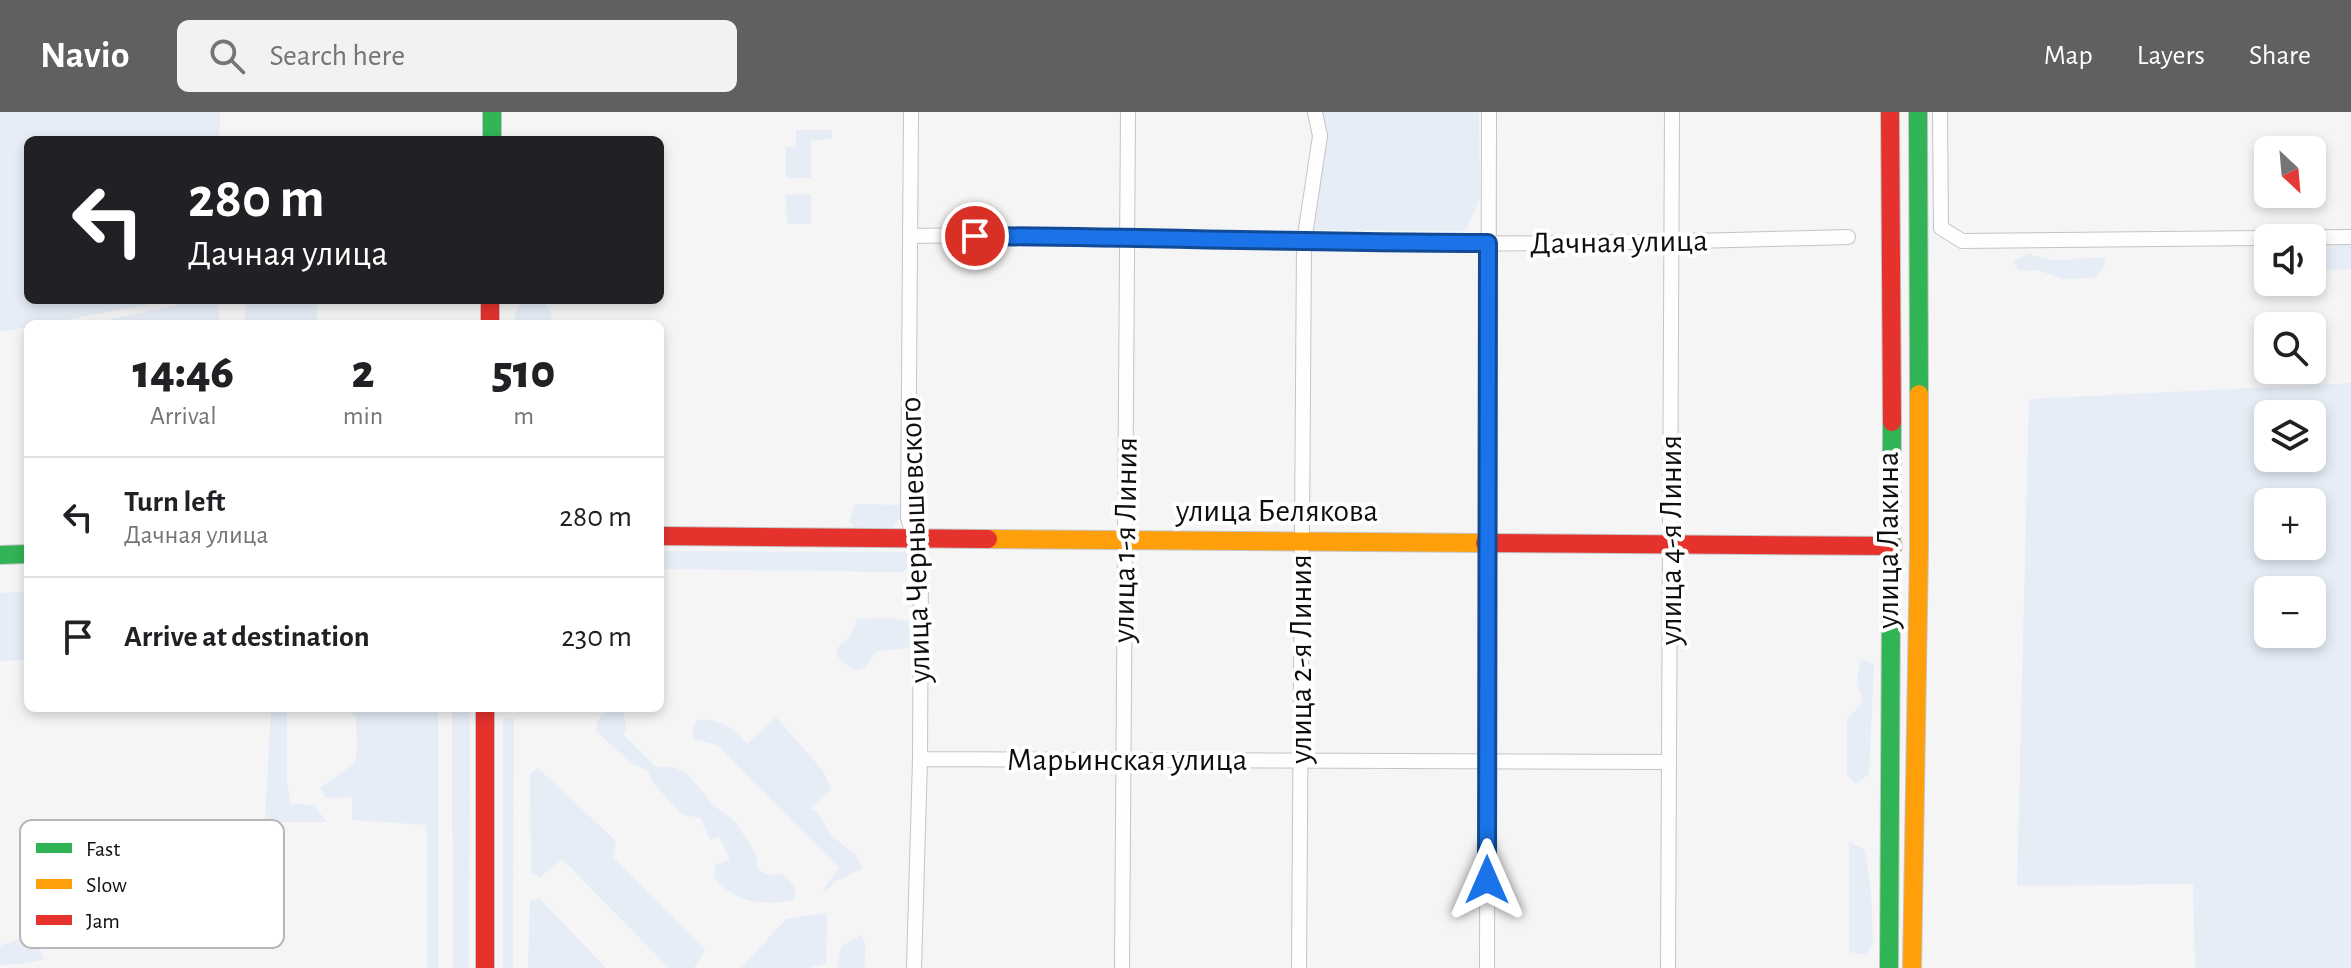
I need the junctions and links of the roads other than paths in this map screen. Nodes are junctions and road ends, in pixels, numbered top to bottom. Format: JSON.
{"nodes":[{"id":1,"x":492,"y":112,"type":"edge"},
{"id":2,"x":911,"y":112,"type":"edge"},
{"id":3,"x":1128,"y":112,"type":"edge"},
{"id":4,"x":1315,"y":112,"type":"edge"},
{"id":5,"x":1489,"y":112,"type":"edge"},
{"id":6,"x":1672,"y":112,"type":"edge"},
{"id":7,"x":1890,"y":112,"type":"edge"},
{"id":8,"x":1918,"y":112,"type":"edge"},
{"id":9,"x":1940,"y":112,"type":"edge"},
{"id":10,"x":492,"y":136,"type":"edge"},
{"id":11,"x":910,"y":236,"type":"junction"},
{"id":12,"x":1128,"y":237,"type":"junction"},
{"id":13,"x":1848,"y":237,"type":"dead end"},
{"id":14,"x":2351,"y":237,"type":"edge"},
{"id":15,"x":1304,"y":242,"type":"junction"},
{"id":16,"x":1672,"y":242,"type":"junction"},
{"id":17,"x":1488,"y":243,"type":"junction"},
{"id":18,"x":664,"y":536,"type":"edge"},
{"id":19,"x":914,"y":538,"type":"junction"},
{"id":20,"x":1125,"y":540,"type":"junction"},
{"id":21,"x":1302,"y":541,"type":"junction"},
{"id":22,"x":1488,"y":543,"type":"junction"},
{"id":23,"x":1671,"y":544,"type":"junction"},
{"id":24,"x":1893,"y":546,"type":"junction"},
{"id":25,"x":24,"y":554,"type":"edge"},
{"id":26,"x":0,"y":555,"type":"edge"},
{"id":27,"x":485,"y":712,"type":"edge"},
{"id":28,"x":920,"y":759,"type":"junction"},
{"id":29,"x":1123,"y":761,"type":"junction"},
{"id":30,"x":1301,"y":761,"type":"junction"},
{"id":31,"x":1487,"y":762,"type":"junction"},
{"id":32,"x":1669,"y":762,"type":"junction"},
{"id":33,"x":485,"y":968,"type":"edge"},
{"id":34,"x":914,"y":968,"type":"edge"},
{"id":35,"x":1122,"y":968,"type":"edge"},
{"id":36,"x":1299,"y":968,"type":"edge"},
{"id":37,"x":1487,"y":968,"type":"edge"},
{"id":38,"x":1668,"y":968,"type":"edge"},
{"id":39,"x":1889,"y":968,"type":"edge"},
{"id":40,"x":1912,"y":968,"type":"edge"}],
"edges":[{"from":1,"to":10,"type":"main road"},
{"from":2,"to":11,"type":"street","name":"улица Чернышевского"},
{"from":3,"to":12,"type":"street","name":"улица 1-я Линия"},
{"from":4,"to":15,"type":"street","name":"улица 2-я Линия"},
{"from":5,"to":17,"type":"street"},
{"from":6,"to":16,"type":"street","name":"улица 4-я Линия"},
{"from":7,"to":24,"type":"main road","name":"улица Лакина"},
{"from":8,"to":40,"type":"main road","name":"улица Лакина"},
{"from":9,"to":14,"type":"street"},
{"from":11,"to":12,"type":"street","name":"Дачная улица"},
{"from":11,"to":19,"type":"street","name":"улица Чернышевского"},
{"from":12,"to":15,"type":"street","name":"Дачная улица"},
{"from":12,"to":20,"type":"street","name":"улица 1-я Линия"},
{"from":13,"to":16,"type":"street","name":"Дачная улица"},
{"from":15,"to":17,"type":"street","name":"Дачная улица"},
{"from":15,"to":21,"type":"street","name":"улица 2-я Линия"},
{"from":16,"to":17,"type":"street","name":"Дачная улица"},
{"from":16,"to":23,"type":"street","name":"улица 4-я Линия"},
{"from":17,"to":22,"type":"street"},
{"from":18,"to":19,"type":"main road","name":"улица Белякова"},
{"from":19,"to":20,"type":"main road","name":"улица Белякова"},
{"from":19,"to":28,"type":"street","name":"улица Чернышевского"},
{"from":20,"to":21,"type":"main road","name":"улица Белякова"},
{"from":20,"to":29,"type":"street","name":"улица 1-я Линия"},
{"from":21,"to":22,"type":"main road","name":"улица Белякова"},
{"from":21,"to":30,"type":"street","name":"улица 2-я Линия"},
{"from":22,"to":23,"type":"main road","name":"улица Белякова"},
{"from":22,"to":31,"type":"street"},
{"from":23,"to":24,"type":"main road","name":"улица Белякова"},
{"from":23,"to":32,"type":"street","name":"улица 4-я Линия"},
{"from":24,"to":39,"type":"main road","name":"улица Лакина"},
{"from":25,"to":26,"type":"main road"},
{"from":27,"to":33,"type":"main road"},
{"from":28,"to":29,"type":"street","name":"Марьинская улица"},
{"from":28,"to":34,"type":"street","name":"улица Чернышевского"},
{"from":29,"to":30,"type":"street","name":"Марьинская улица"},
{"from":29,"to":35,"type":"street","name":"улица 1-я Линия"},
{"from":30,"to":31,"type":"street","name":"Марьинская улица"},
{"from":30,"to":36,"type":"street","name":"улица 2-я Линия"},
{"from":31,"to":32,"type":"street","name":"Марьинская улица"},
{"from":31,"to":37,"type":"street"},
{"from":32,"to":38,"type":"street","name":"улица 4-я Линия"}]}
